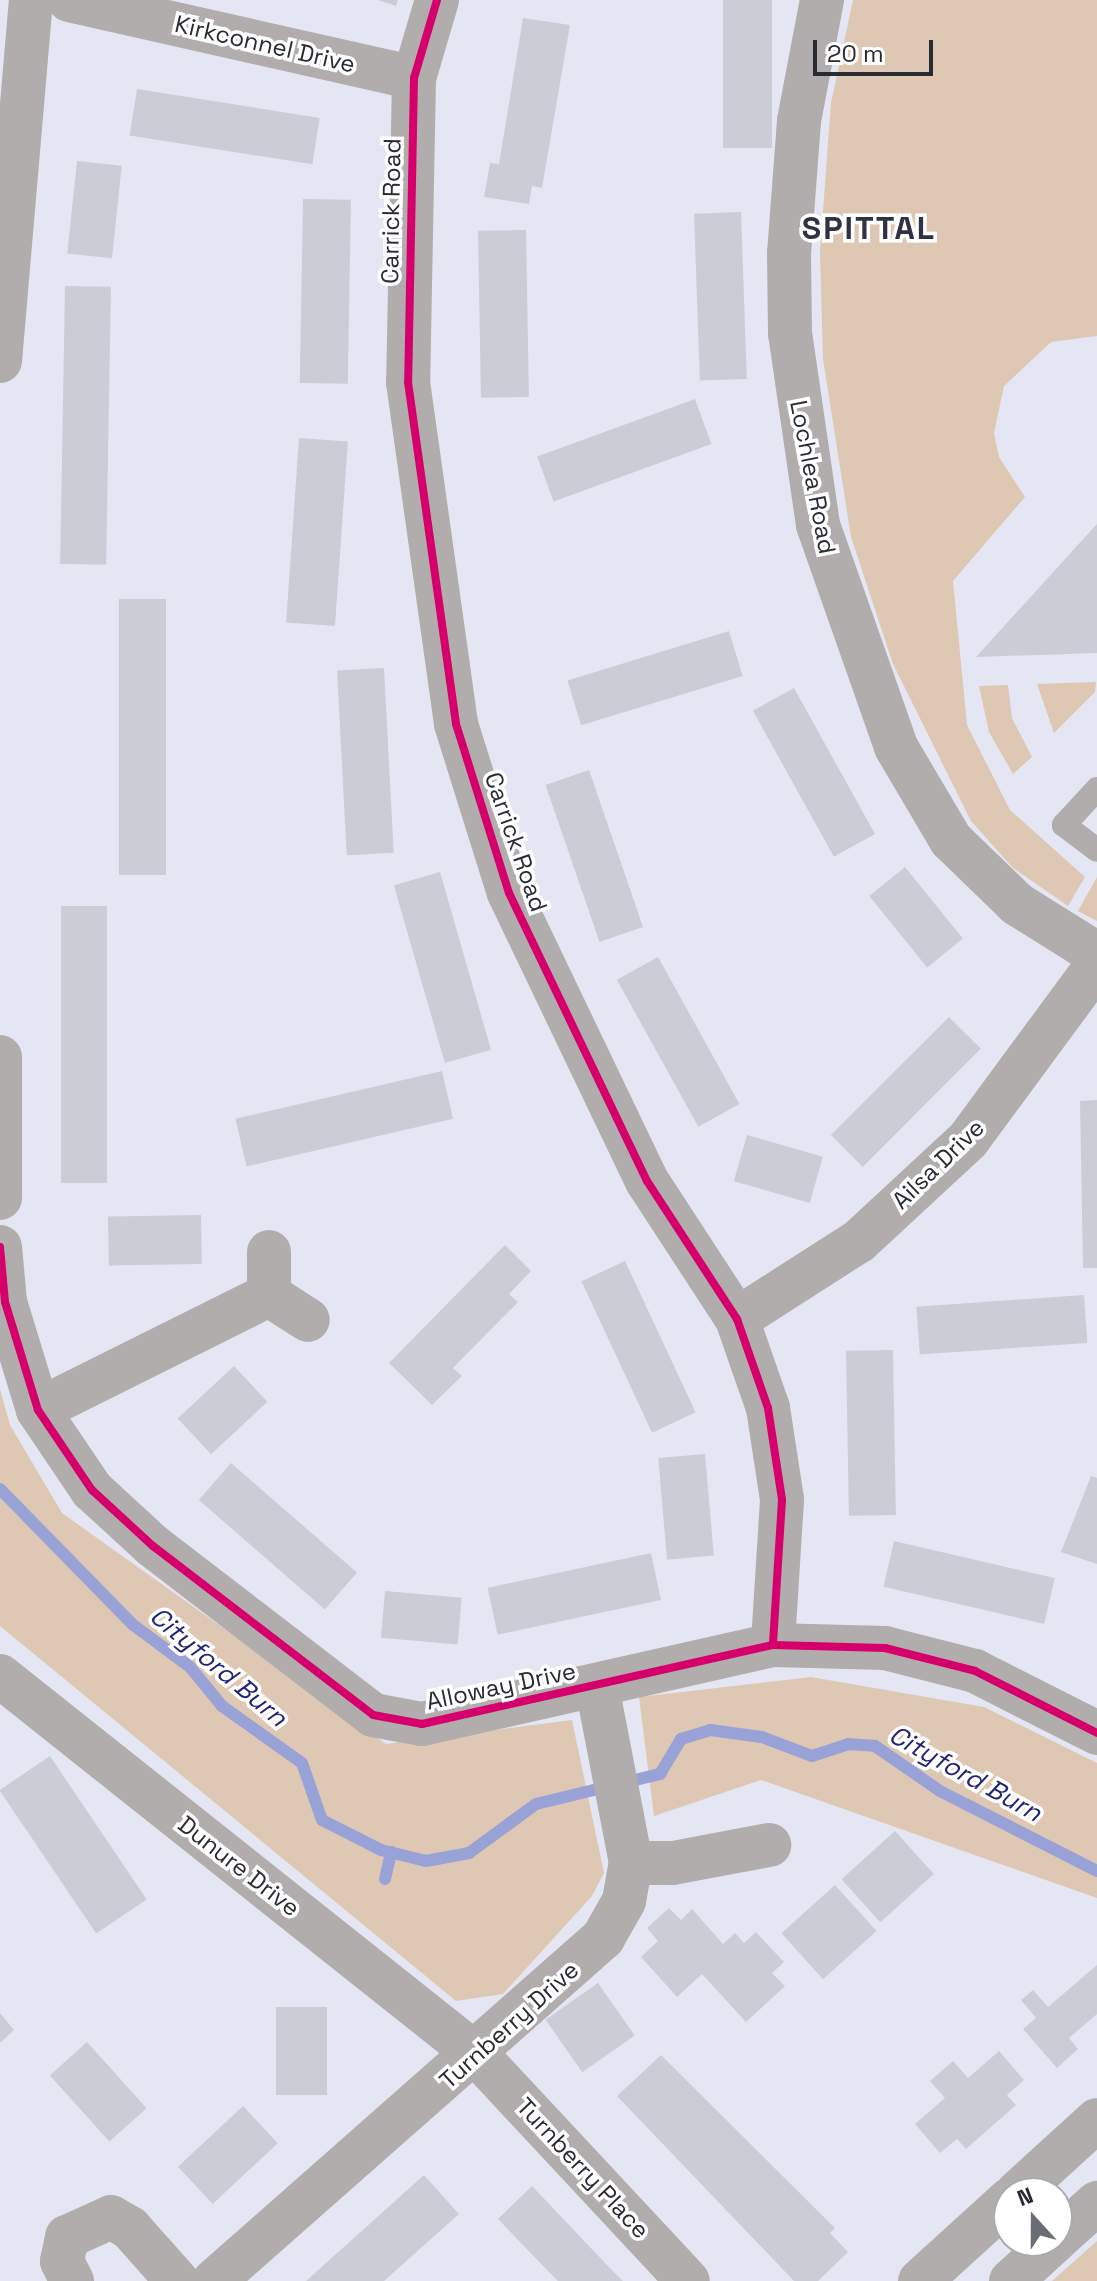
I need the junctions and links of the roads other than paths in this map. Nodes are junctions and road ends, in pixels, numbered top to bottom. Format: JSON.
{"nodes":[{"id":1,"x":31,"y":0,"type":"edge"},
{"id":2,"x":69,"y":0,"type":"edge"},
{"id":3,"x":437,"y":0,"type":"edge"},
{"id":4,"x":822,"y":0,"type":"edge"},
{"id":5,"x":414,"y":78,"type":"junction"},
{"id":6,"x":0,"y":361,"type":"edge"},
{"id":7,"x":1097,"y":789,"type":"edge"},
{"id":8,"x":1097,"y":850,"type":"edge"},
{"id":9,"x":1097,"y":954,"type":"edge"},
{"id":10,"x":1097,"y":965,"type":"edge"},
{"id":11,"x":0,"y":1057,"type":"edge"},
{"id":12,"x":0,"y":1198,"type":"edge"},
{"id":13,"x":0,"y":1247,"type":"edge"},
{"id":14,"x":269,"y":1252,"type":"dead end"},
{"id":15,"x":269,"y":1295,"type":"junction"},
{"id":16,"x":737,"y":1319,"type":"junction"},
{"id":17,"x":308,"y":1320,"type":"dead end"},
{"id":18,"x":38,"y":1410,"type":"junction"},
{"id":19,"x":773,"y":1645,"type":"junction"},
{"id":20,"x":0,"y":1676,"type":"edge"},
{"id":21,"x":597,"y":1686,"type":"junction"},
{"id":22,"x":1088,"y":1716,"type":"edge"},
{"id":23,"x":629,"y":1842,"type":"junction"},
{"id":24,"x":769,"y":1845,"type":"dead end"},
{"id":25,"x":477,"y":2055,"type":"junction"},
{"id":26,"x":1097,"y":2120,"type":"edge"},
{"id":27,"x":1035,"y":2177,"type":"edge"},
{"id":28,"x":1097,"y":2203,"type":"edge"},
{"id":29,"x":993,"y":2215,"type":"edge"},
{"id":30,"x":1073,"y":2225,"type":"edge"},
{"id":31,"x":1037,"y":2257,"type":"edge"},
{"id":32,"x":72,"y":2281,"type":"edge"},
{"id":33,"x":177,"y":2281,"type":"edge"},
{"id":34,"x":214,"y":2281,"type":"edge"},
{"id":35,"x":688,"y":2281,"type":"edge"},
{"id":36,"x":920,"y":2281,"type":"edge"},
{"id":37,"x":1011,"y":2281,"type":"edge"}],
"edges":[{"from":1,"to":6,"type":"street"},
{"from":2,"to":5,"type":"street","name":"Kirkconnel Drive"},
{"from":3,"to":5,"type":"street","name":"Carrick Road"},
{"from":4,"to":9,"type":"street","name":"Lochlea Road"},
{"from":5,"to":16,"type":"street","name":"Carrick Road"},
{"from":7,"to":8,"type":"lane"},
{"from":10,"to":16,"type":"street","name":"Ailsa Drive"},
{"from":11,"to":12,"type":"street"},
{"from":13,"to":18,"type":"street","name":"Alloway Drive"},
{"from":14,"to":15,"type":"street"},
{"from":15,"to":17,"type":"street"},
{"from":15,"to":18,"type":"street"},
{"from":16,"to":19,"type":"street","name":"Carrick Road"},
{"from":18,"to":21,"type":"street","name":"Alloway Drive"},
{"from":19,"to":21,"type":"street","name":"Alloway Drive"},
{"from":19,"to":22,"type":"street","name":"Alloway Drive"},
{"from":20,"to":25,"type":"street","name":"Dunure Drive"},
{"from":21,"to":23,"type":"street","name":"Turnberry Drive"},
{"from":23,"to":24,"type":"street"},
{"from":23,"to":25,"type":"street","name":"Turnberry Drive"},
{"from":25,"to":34,"type":"street","name":"Turnberry Drive"},
{"from":25,"to":35,"type":"street","name":"Turnberry Place"},
{"from":26,"to":27,"type":"street"},
{"from":28,"to":30,"type":"street"},
{"from":29,"to":36,"type":"street"},
{"from":31,"to":37,"type":"street"},
{"from":32,"to":33,"type":"street"}]}
